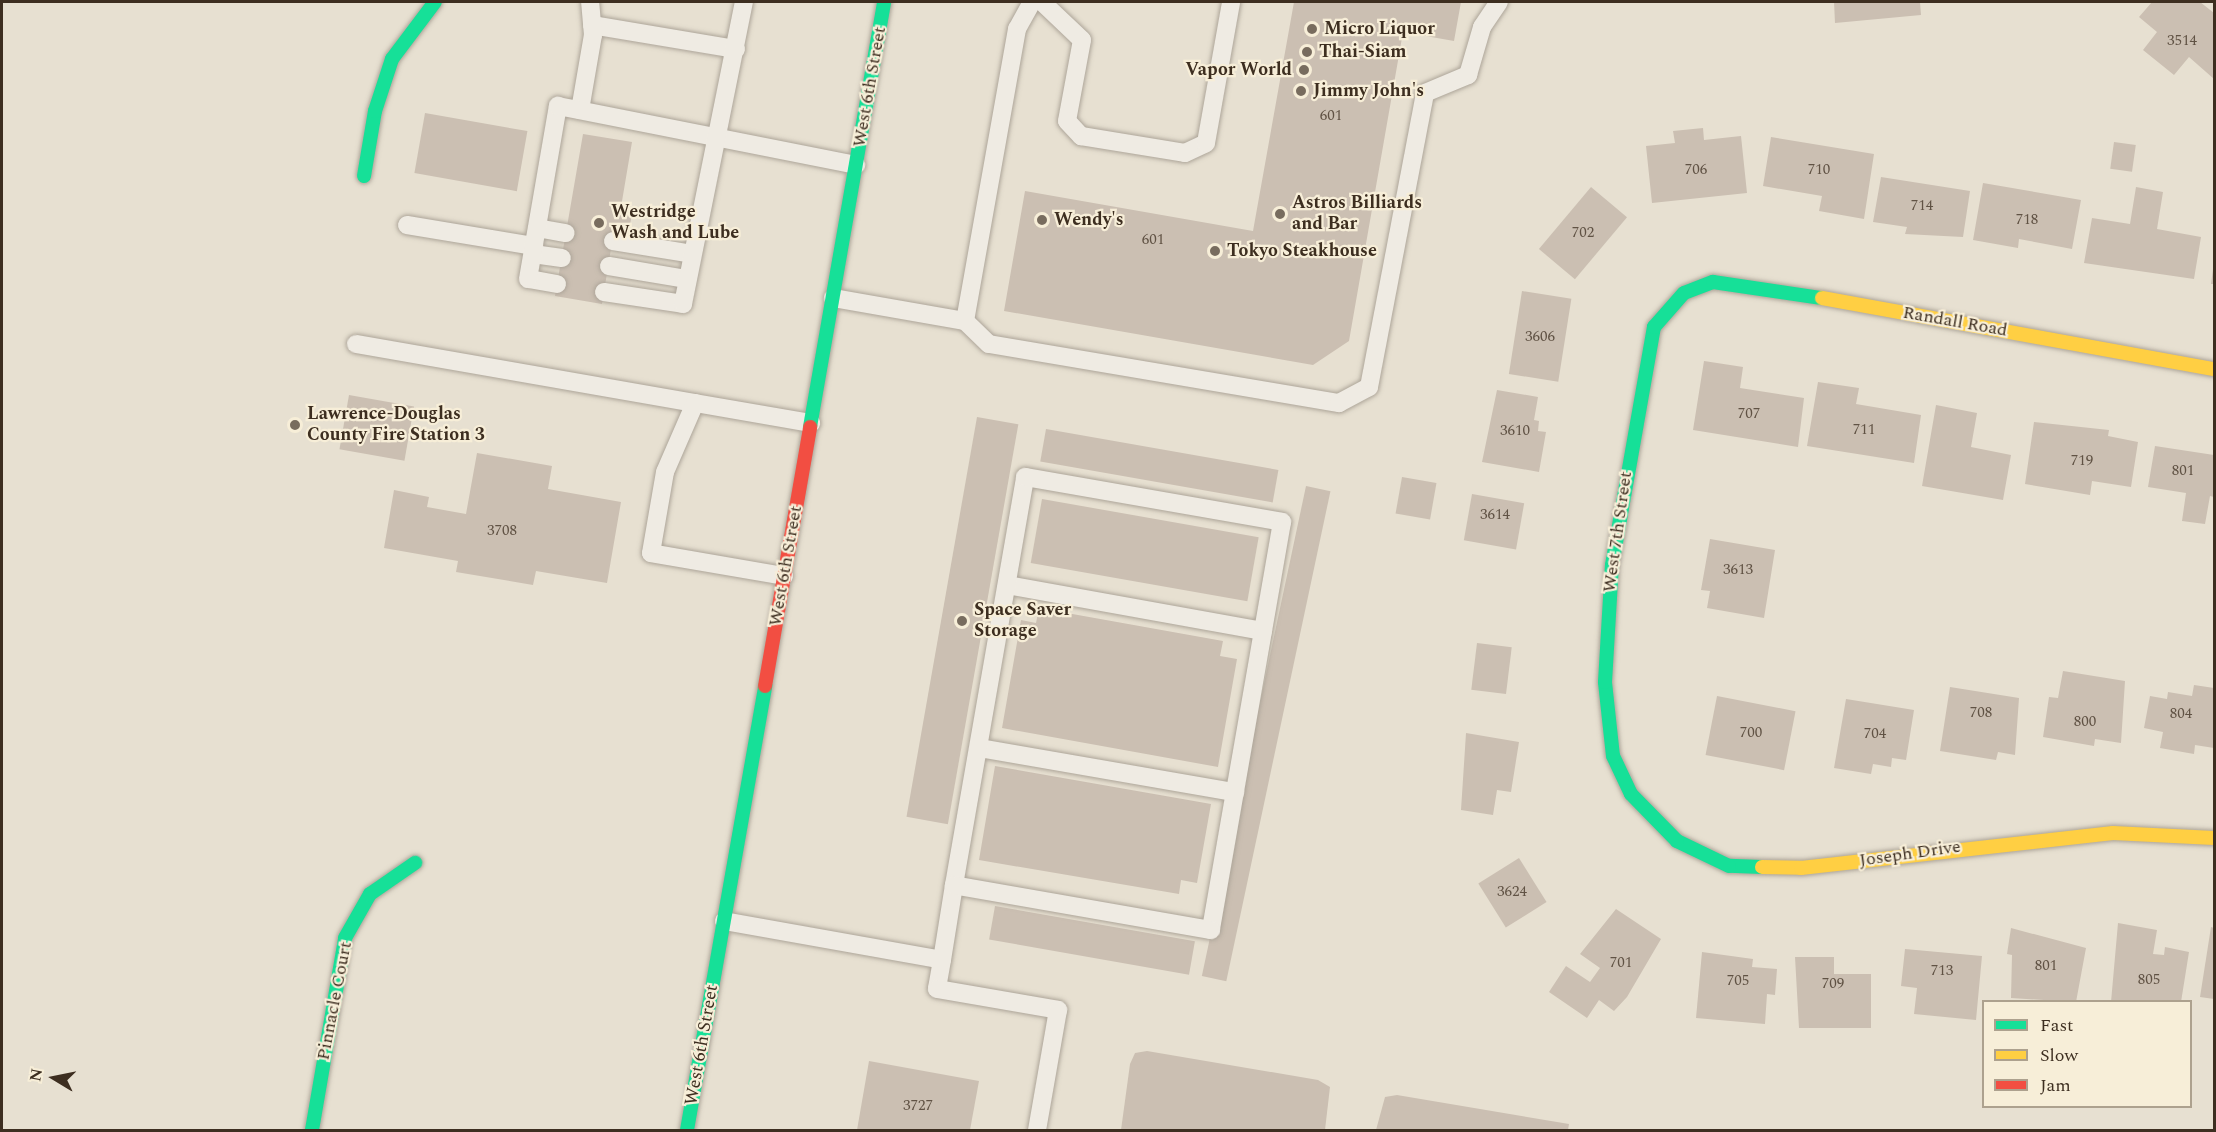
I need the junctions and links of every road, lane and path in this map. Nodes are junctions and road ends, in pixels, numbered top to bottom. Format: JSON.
{"nodes":[{"id":1,"x":435,"y":2,"type":"edge"},
{"id":2,"x":590,"y":2,"type":"edge"},
{"id":3,"x":744,"y":2,"type":"edge"},
{"id":4,"x":884,"y":2,"type":"edge"},
{"id":5,"x":1032,"y":2,"type":"edge"},
{"id":6,"x":1042,"y":2,"type":"edge"},
{"id":7,"x":1231,"y":2,"type":"edge"},
{"id":8,"x":1499,"y":2,"type":"edge"},
{"id":9,"x":592,"y":25,"type":"junction"},
{"id":10,"x":736,"y":49,"type":"junction"},
{"id":11,"x":580,"y":110,"type":"junction"},
{"id":12,"x":716,"y":137,"type":"junction"},
{"id":13,"x":856,"y":165,"type":"junction"},
{"id":14,"x":364,"y":176,"type":"dead end"},
{"id":15,"x":407,"y":225,"type":"dead end"},
{"id":16,"x":566,"y":233,"type":"dead end"},
{"id":17,"x":613,"y":241,"type":"dead end"},
{"id":18,"x":535,"y":243,"type":"junction"},
{"id":19,"x":692,"y":254,"type":"junction"},
{"id":20,"x":562,"y":258,"type":"dead end"},
{"id":21,"x":609,"y":266,"type":"dead end"},
{"id":22,"x":687,"y":279,"type":"junction"},
{"id":23,"x":557,"y":284,"type":"dead end"},
{"id":24,"x":1696,"y":287,"type":"joint"},
{"id":25,"x":604,"y":291,"type":"dead end"},
{"id":26,"x":833,"y":298,"type":"junction"},
{"id":27,"x":965,"y":321,"type":"junction"},
{"id":28,"x":356,"y":344,"type":"dead end"},
{"id":29,"x":2214,"y":369,"type":"edge"},
{"id":30,"x":695,"y":403,"type":"junction"},
{"id":31,"x":811,"y":423,"type":"junction"},
{"id":32,"x":784,"y":576,"type":"junction"},
{"id":33,"x":1007,"y":585,"type":"junction"},
{"id":34,"x":1263,"y":631,"type":"junction"},
{"id":35,"x":979,"y":748,"type":"junction"},
{"id":36,"x":1234,"y":792,"type":"junction"},
{"id":37,"x":1631,"y":794,"type":"joint"},
{"id":38,"x":2214,"y":838,"type":"edge"},
{"id":39,"x":415,"y":864,"type":"dead end"},
{"id":40,"x":954,"y":885,"type":"junction"},
{"id":41,"x":724,"y":921,"type":"junction"},
{"id":42,"x":942,"y":960,"type":"junction"},
{"id":43,"x":312,"y":1131,"type":"edge"},
{"id":44,"x":687,"y":1131,"type":"edge"},
{"id":45,"x":1037,"y":1131,"type":"edge"}],
"edges":[{"from":1,"to":14,"type":"street"},
{"from":2,"to":9,"type":"lane"},
{"from":3,"to":10,"type":"lane"},
{"from":4,"to":13,"type":"street","name":"West 6th Street"},
{"from":5,"to":27,"type":"lane"},
{"from":6,"to":7,"type":"lane"},
{"from":8,"to":27,"type":"lane"},
{"from":9,"to":10,"type":"lane"},
{"from":9,"to":11,"type":"lane"},
{"from":10,"to":12,"type":"lane"},
{"from":11,"to":12,"type":"lane"},
{"from":11,"to":18,"type":"lane"},
{"from":12,"to":13,"type":"lane"},
{"from":12,"to":19,"type":"lane"},
{"from":13,"to":26,"type":"street","name":"West 6th Street"},
{"from":15,"to":18,"type":"lane"},
{"from":16,"to":18,"type":"lane"},
{"from":17,"to":19,"type":"lane"},
{"from":18,"to":20,"type":"lane"},
{"from":18,"to":23,"type":"lane"},
{"from":19,"to":22,"type":"lane"},
{"from":21,"to":22,"type":"lane"},
{"from":22,"to":25,"type":"lane"},
{"from":24,"to":29,"type":"street","name":"Randall Road"},
{"from":24,"to":37,"type":"street","name":"West 7th Street"},
{"from":26,"to":27,"type":"lane"},
{"from":26,"to":31,"type":"street","name":"West 6th Street"},
{"from":28,"to":30,"type":"lane"},
{"from":30,"to":31,"type":"lane"},
{"from":30,"to":32,"type":"lane"},
{"from":31,"to":32,"type":"street","name":"West 6th Street"},
{"from":32,"to":41,"type":"street","name":"West 6th Street"},
{"from":33,"to":34,"type":"lane"},
{"from":33,"to":34,"type":"lane"},
{"from":33,"to":35,"type":"lane"},
{"from":34,"to":36,"type":"lane"},
{"from":35,"to":36,"type":"lane"},
{"from":35,"to":40,"type":"lane"},
{"from":36,"to":40,"type":"lane"},
{"from":37,"to":38,"type":"street","name":"Joseph Drive"},
{"from":39,"to":43,"type":"street","name":"Pinnacle Court"},
{"from":40,"to":42,"type":"lane"},
{"from":41,"to":42,"type":"lane"},
{"from":41,"to":44,"type":"street","name":"West 6th Street"},
{"from":42,"to":45,"type":"lane"}]}
